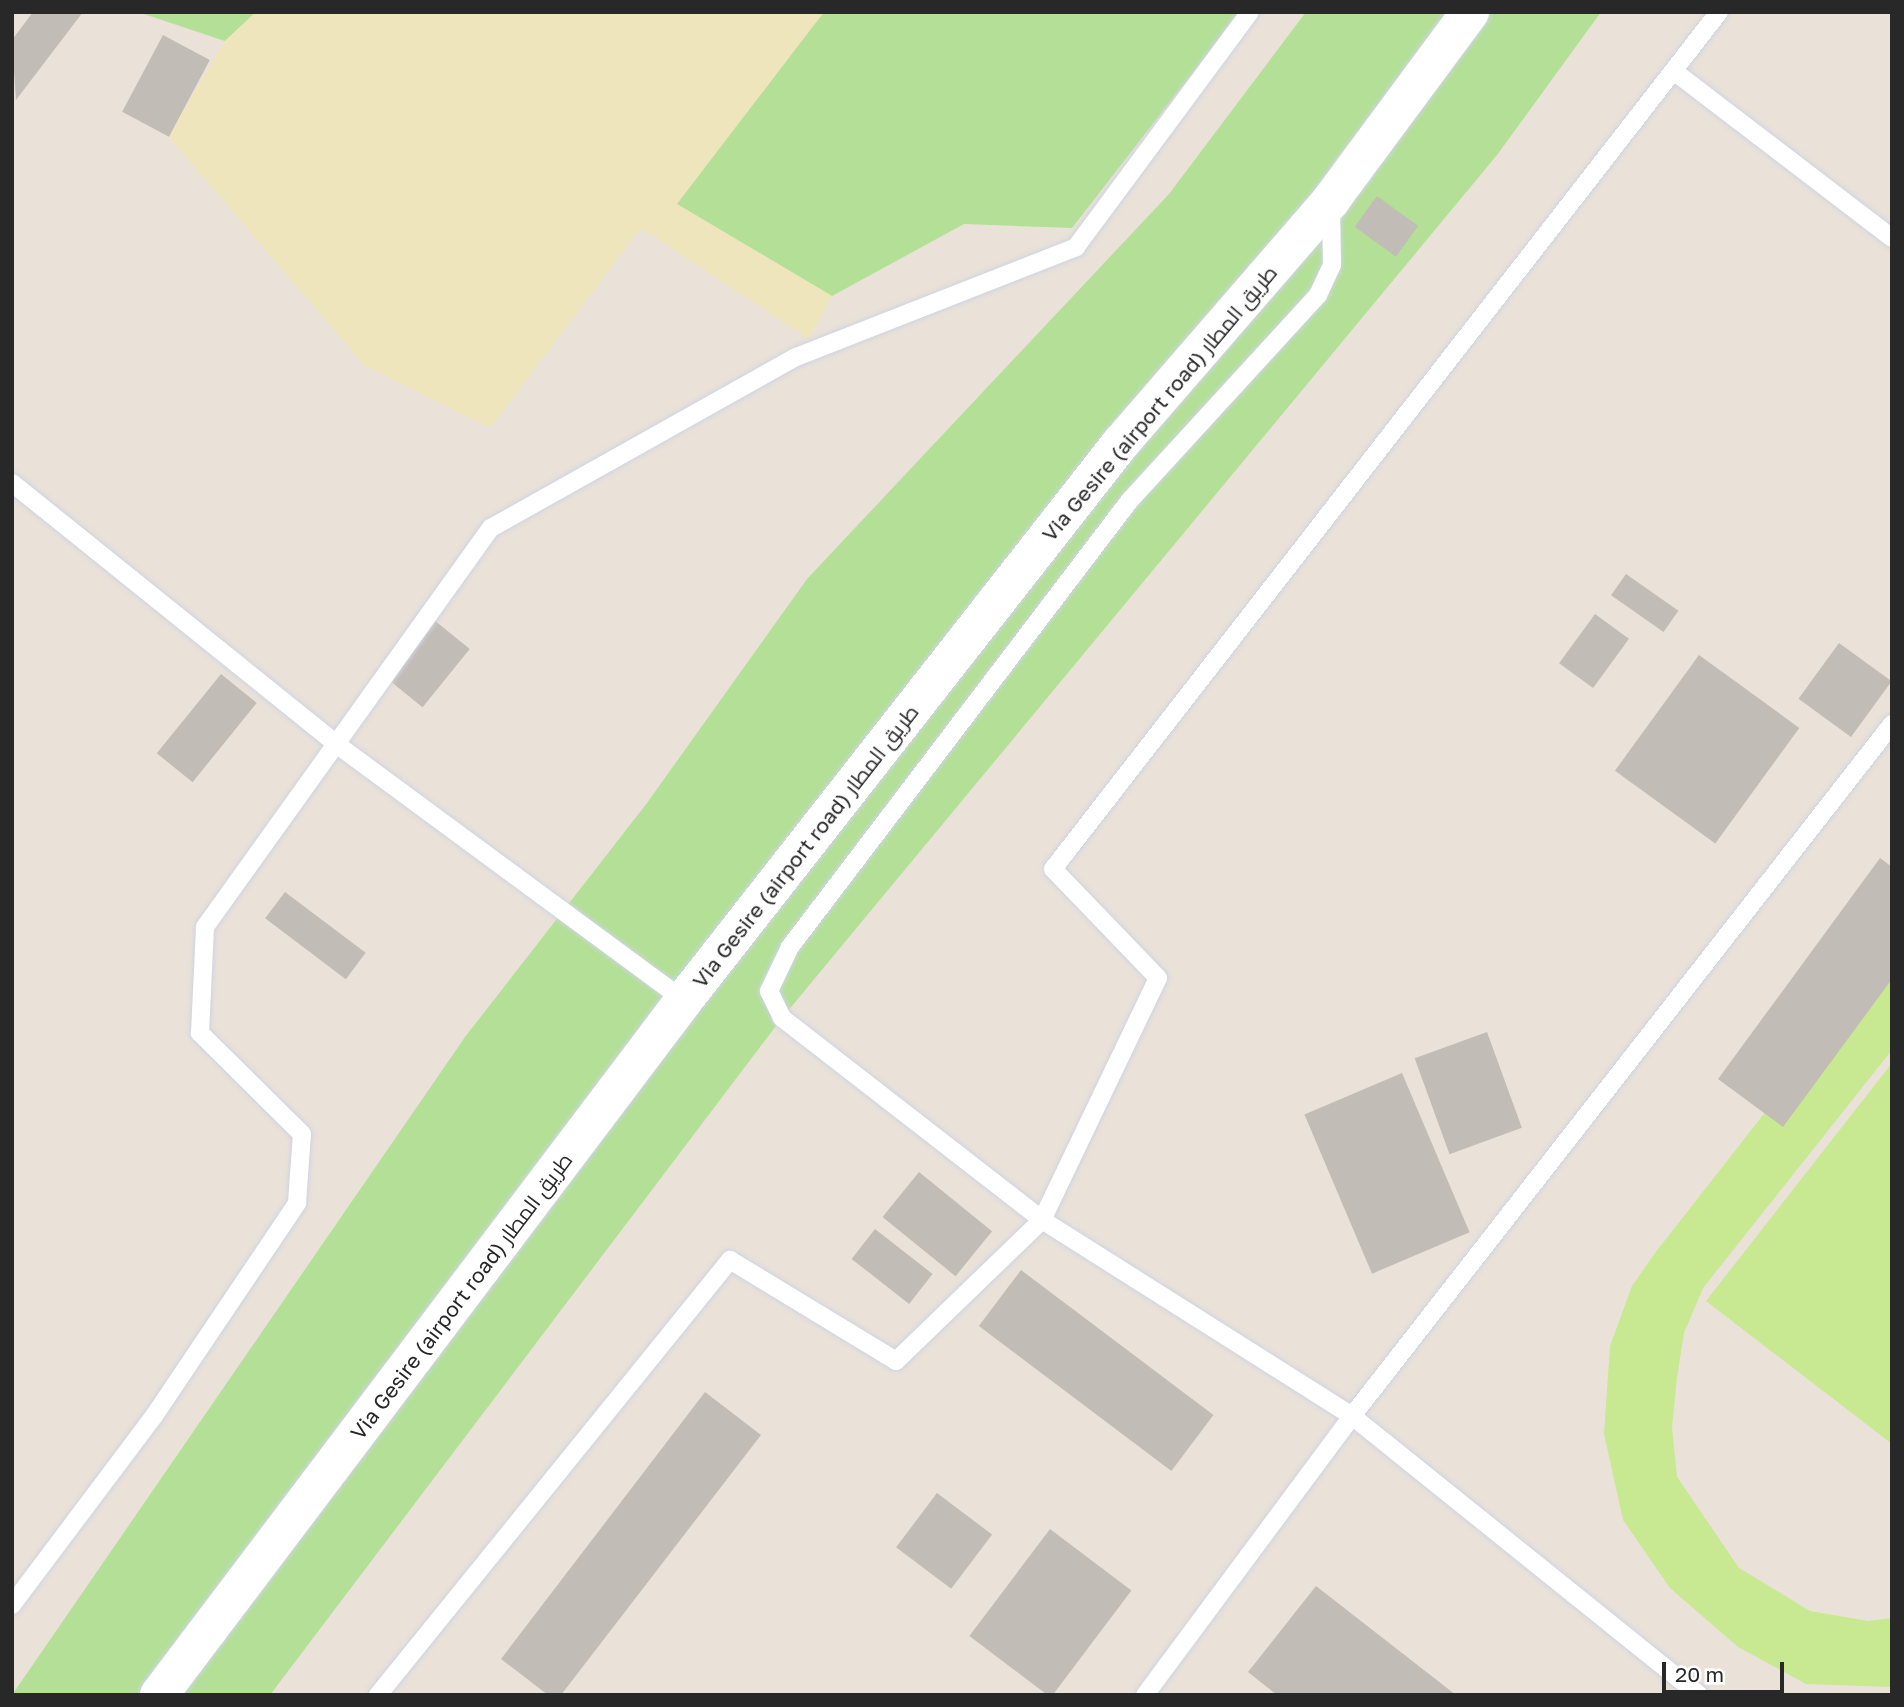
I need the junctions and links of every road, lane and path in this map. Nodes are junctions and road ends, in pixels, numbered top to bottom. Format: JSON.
{"nodes":[{"id":1,"x":1250,"y":12,"type":"edge"},
{"id":2,"x":1470,"y":12,"type":"edge"},
{"id":3,"x":1719,"y":12,"type":"edge"},
{"id":4,"x":1675,"y":72,"type":"junction"},
{"id":5,"x":1331,"y":200,"type":"junction"},
{"id":6,"x":1892,"y":238,"type":"edge"},
{"id":7,"x":12,"y":483,"type":"edge"},
{"id":8,"x":1892,"y":724,"type":"edge"},
{"id":9,"x":335,"y":743,"type":"junction"},
{"id":10,"x":684,"y":1000,"type":"junction"},
{"id":11,"x":1042,"y":1220,"type":"junction"},
{"id":12,"x":1352,"y":1416,"type":"junction"},
{"id":13,"x":12,"y":1605,"type":"edge"},
{"id":14,"x":159,"y":1695,"type":"edge"},
{"id":15,"x":378,"y":1695,"type":"edge"},
{"id":16,"x":1145,"y":1695,"type":"edge"},
{"id":17,"x":1699,"y":1695,"type":"edge"}],
"edges":[{"from":1,"to":9,"type":"lane"},
{"from":2,"to":5,"type":"main road","name":"Via Gesire (airport road) طريق المطار"},
{"from":3,"to":4,"type":"lane"},
{"from":4,"to":6,"type":"lane"},
{"from":4,"to":11,"type":"lane"},
{"from":5,"to":10,"type":"main road","name":"Via Gesire (airport road) طريق المطار"},
{"from":5,"to":11,"type":"lane"},
{"from":7,"to":9,"type":"lane"},
{"from":8,"to":12,"type":"lane"},
{"from":9,"to":10,"type":"lane"},
{"from":9,"to":13,"type":"lane"},
{"from":10,"to":14,"type":"main road","name":"Via Gesire (airport road) طريق المطار"},
{"from":11,"to":12,"type":"lane"},
{"from":11,"to":15,"type":"lane"},
{"from":12,"to":16,"type":"lane"},
{"from":12,"to":17,"type":"lane"}]}
